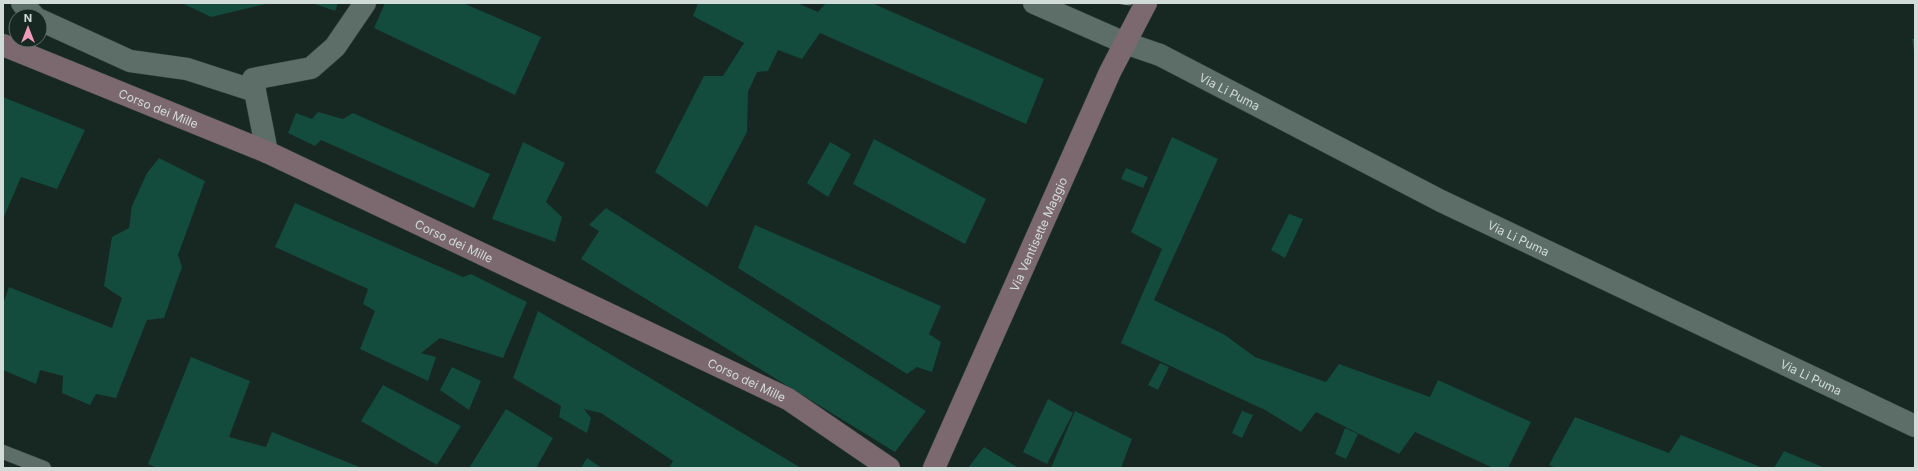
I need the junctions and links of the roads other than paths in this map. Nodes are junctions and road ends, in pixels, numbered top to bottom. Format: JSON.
{"nodes":[{"id":1,"x":365,"y":3,"type":"edge"},
{"id":2,"x":1034,"y":3,"type":"edge"},
{"id":3,"x":1146,"y":3,"type":"edge"},
{"id":4,"x":48,"y":24,"type":"edge"},
{"id":5,"x":1125,"y":43,"type":"junction"},
{"id":6,"x":18,"y":48,"type":"edge"},
{"id":7,"x":255,"y":91,"type":"junction"},
{"id":8,"x":267,"y":152,"type":"junction"},
{"id":9,"x":1915,"y":426,"type":"edge"},
{"id":10,"x":3,"y":452,"type":"edge"},
{"id":11,"x":44,"y":468,"type":"edge"},
{"id":12,"x":889,"y":468,"type":"edge"},
{"id":13,"x":934,"y":468,"type":"edge"}],
"edges":[{"from":1,"to":7,"type":"street"},
{"from":2,"to":5,"type":"street","name":"Via Li Puma"},
{"from":3,"to":5,"type":"street","name":"Via Ventisette Maggio"},
{"from":4,"to":7,"type":"street"},
{"from":5,"to":9,"type":"street","name":"Via Li Puma"},
{"from":5,"to":13,"type":"street","name":"Via Ventisette Maggio"},
{"from":6,"to":8,"type":"street","name":"Corso dei Mille"},
{"from":7,"to":8,"type":"street"},
{"from":8,"to":12,"type":"street","name":"Corso dei Mille"},
{"from":10,"to":11,"type":"lane"}]}
